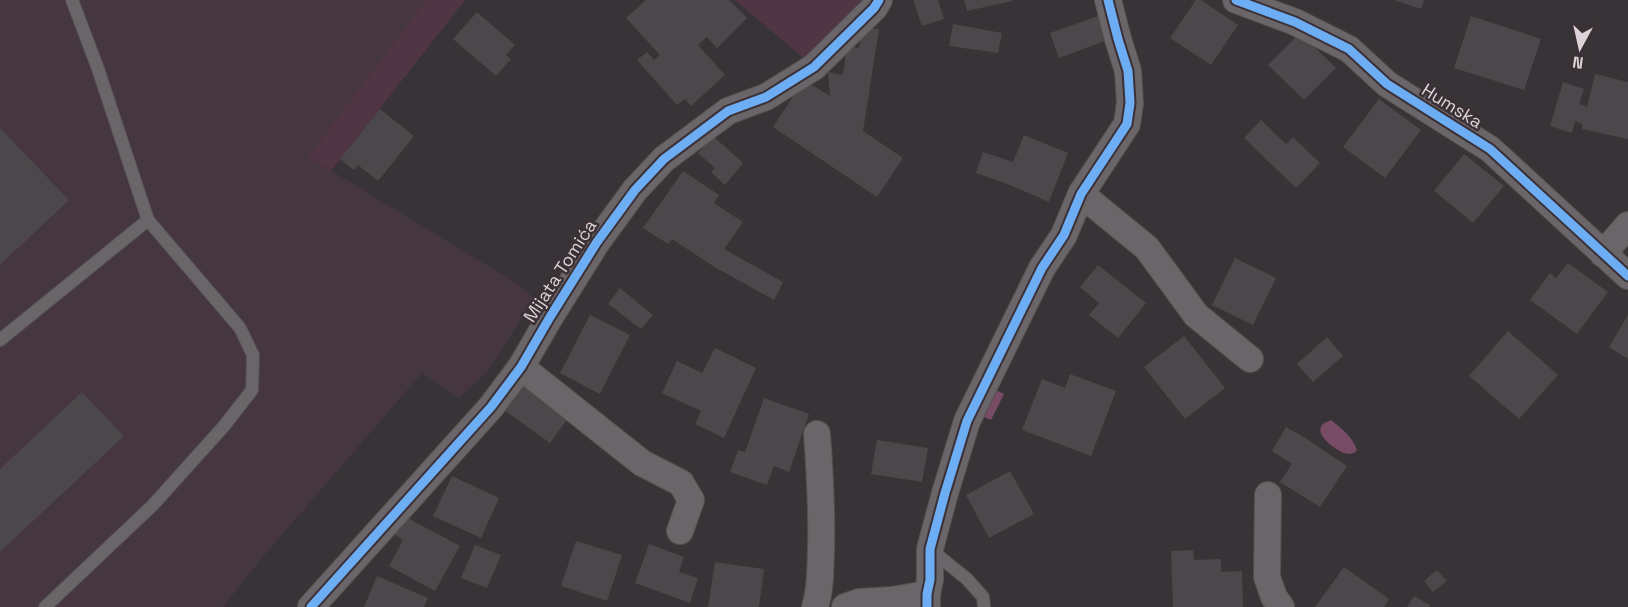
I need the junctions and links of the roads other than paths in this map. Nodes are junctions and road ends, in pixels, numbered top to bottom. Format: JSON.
{"nodes":[{"id":1,"x":72,"y":0,"type":"edge"},
{"id":2,"x":879,"y":0,"type":"edge"},
{"id":3,"x":1108,"y":0,"type":"edge"},
{"id":4,"x":1236,"y":0,"type":"edge"},
{"id":5,"x":1081,"y":194,"type":"junction"},
{"id":6,"x":148,"y":220,"type":"junction"},
{"id":7,"x":1628,"y":225,"type":"edge"},
{"id":8,"x":1603,"y":254,"type":"junction"},
{"id":9,"x":1628,"y":276,"type":"edge"},
{"id":10,"x":0,"y":340,"type":"edge"},
{"id":11,"x":1250,"y":359,"type":"dead end"},
{"id":12,"x":520,"y":367,"type":"junction"},
{"id":13,"x":818,"y":434,"type":"dead end"},
{"id":14,"x":1268,"y":495,"type":"dead end"},
{"id":15,"x":680,"y":531,"type":"dead end"},
{"id":16,"x":930,"y":549,"type":"junction"},
{"id":17,"x":927,"y":601,"type":"edge"},
{"id":18,"x":45,"y":607,"type":"edge"},
{"id":19,"x":311,"y":607,"type":"edge"},
{"id":20,"x":815,"y":607,"type":"edge"},
{"id":21,"x":845,"y":607,"type":"edge"},
{"id":22,"x":984,"y":607,"type":"edge"},
{"id":23,"x":1281,"y":607,"type":"edge"}],
"edges":[{"from":1,"to":6,"type":"lane"},
{"from":2,"to":12,"type":"street","name":"Mijata Tomića"},
{"from":3,"to":5,"type":"street"},
{"from":4,"to":8,"type":"street","name":"Humska"},
{"from":5,"to":11,"type":"street"},
{"from":5,"to":16,"type":"street"},
{"from":6,"to":10,"type":"lane"},
{"from":6,"to":18,"type":"lane"},
{"from":7,"to":8,"type":"street"},
{"from":8,"to":9,"type":"street","name":"Humska"},
{"from":12,"to":15,"type":"street"},
{"from":12,"to":19,"type":"street","name":"Mijata Tomića"},
{"from":13,"to":20,"type":"street"},
{"from":14,"to":23,"type":"street"},
{"from":16,"to":17,"type":"street"},
{"from":16,"to":22,"type":"lane"},
{"from":17,"to":21,"type":"street"}]}
